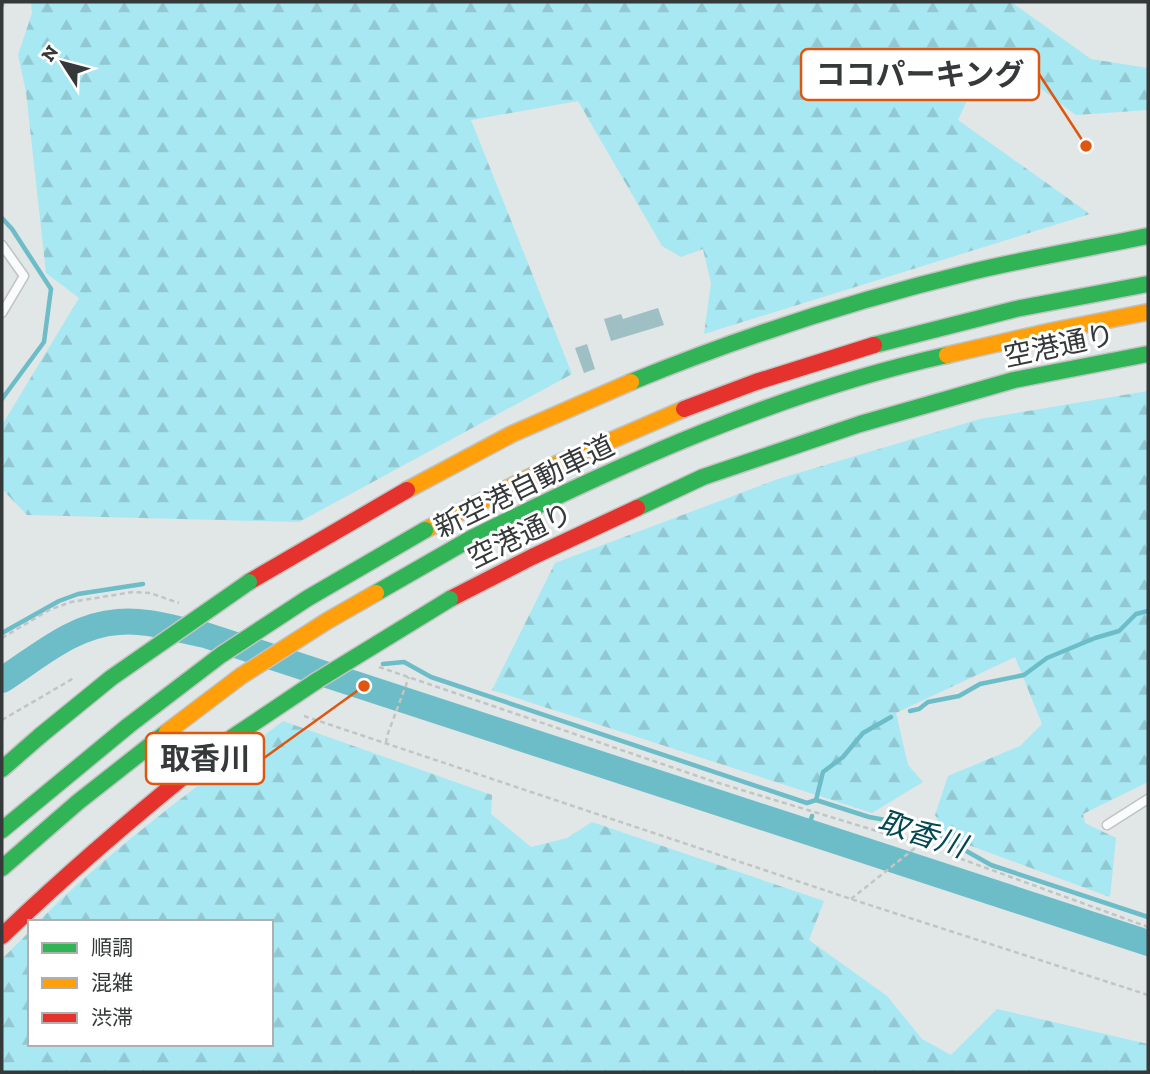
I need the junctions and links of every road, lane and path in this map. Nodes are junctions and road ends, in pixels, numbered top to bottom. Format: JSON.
{"nodes":[{"id":1,"x":1148,"y":236,"type":"edge"},
{"id":2,"x":2,"y":245,"type":"edge"},
{"id":3,"x":1148,"y":284,"type":"edge"},
{"id":4,"x":1148,"y":312,"type":"edge"},
{"id":5,"x":2,"y":313,"type":"edge"},
{"id":6,"x":1148,"y":354,"type":"edge"},
{"id":7,"x":188,"y":605,"type":"dead end"},
{"id":8,"x":2,"y":638,"type":"edge"},
{"id":9,"x":370,"y":664,"type":"dead end"},
{"id":10,"x":407,"y":679,"type":"junction"},
{"id":11,"x":2,"y":769,"type":"edge"},
{"id":12,"x":1148,"y":799,"type":"edge"},
{"id":13,"x":1107,"y":825,"type":"dead end"},
{"id":14,"x":2,"y":830,"type":"edge"},
{"id":15,"x":923,"y":845,"type":"junction"},
{"id":16,"x":2,"y":867,"type":"edge"},
{"id":17,"x":852,"y":899,"type":"junction"},
{"id":18,"x":1148,"y":927,"type":"edge"},
{"id":19,"x":2,"y":936,"type":"edge"},
{"id":20,"x":1148,"y":995,"type":"edge"}],
"edges":[{"from":1,"to":11,"type":"highway","bridge":true},
{"from":2,"to":5,"type":"lane"},
{"from":3,"to":14,"type":"highway","name":"新空港自動車道","bridge":true},
{"from":4,"to":16,"type":"highway","name":"新空港自動車道","bridge":true},
{"from":6,"to":19,"type":"highway","name":"空港通り","bridge":true},
{"from":7,"to":8,"type":"path"},
{"from":9,"to":10,"type":"path"},
{"from":10,"to":15,"type":"path"},
{"from":10,"to":17,"type":"path"},
{"from":12,"to":13,"type":"lane"},
{"from":15,"to":17,"type":"path"},
{"from":15,"to":18,"type":"path"},
{"from":17,"to":20,"type":"path"}]}
